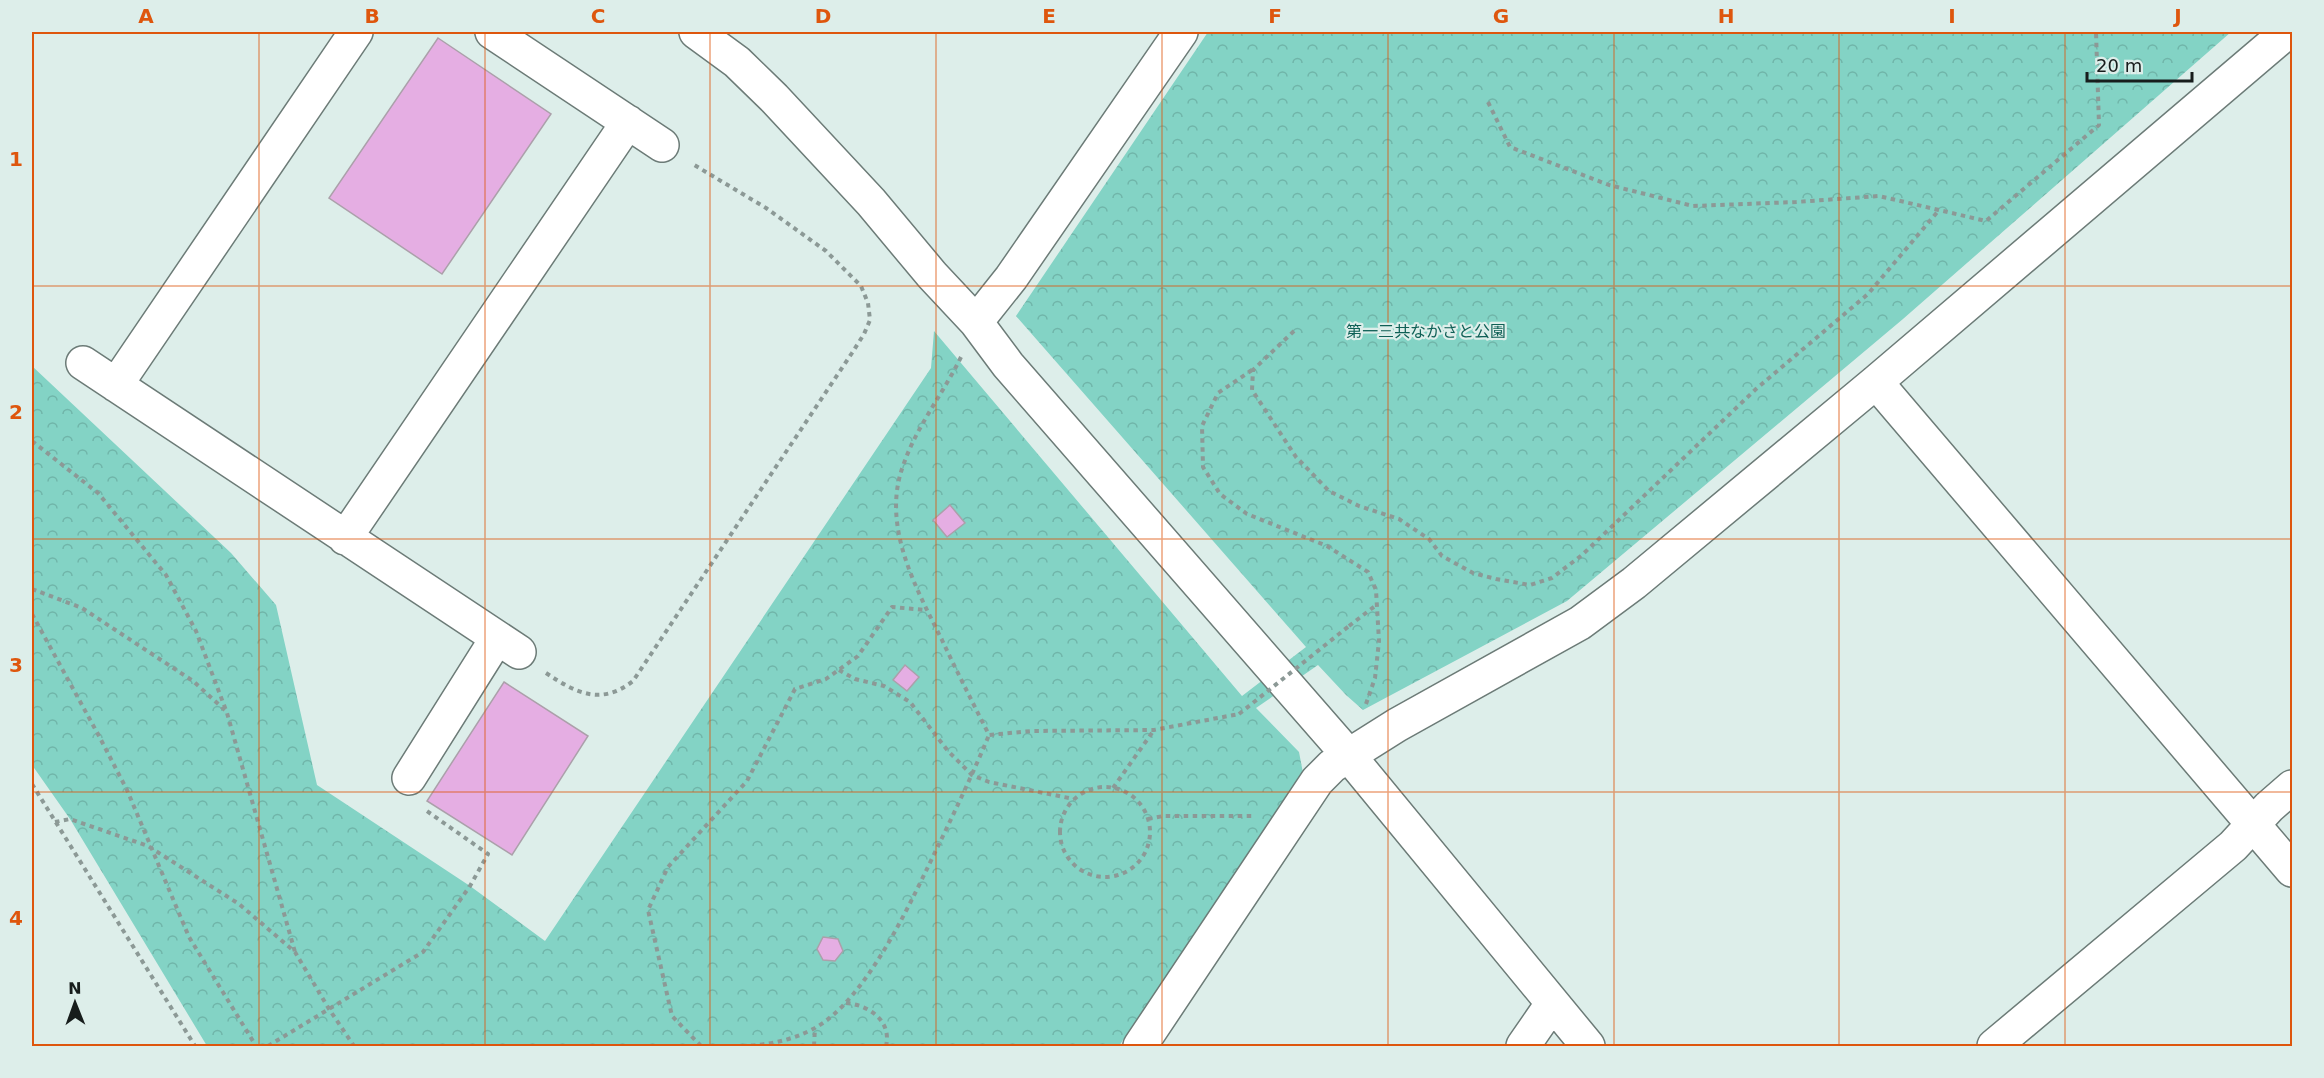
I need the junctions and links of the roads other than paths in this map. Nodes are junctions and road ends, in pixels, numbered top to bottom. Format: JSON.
{"nodes":[{"id":1,"x":356,"y":32,"type":"edge"},
{"id":2,"x":492,"y":32,"type":"edge"},
{"id":3,"x":696,"y":32,"type":"edge"},
{"id":4,"x":1181,"y":32,"type":"edge"},
{"id":5,"x":2287,"y":32,"type":"edge"},
{"id":6,"x":628,"y":122,"type":"junction"},
{"id":7,"x":662,"y":145,"type":"road end"},
{"id":8,"x":976,"y":322,"type":"junction"},
{"id":9,"x":83,"y":363,"type":"dead end"},
{"id":10,"x":1876,"y":382,"type":"junction"},
{"id":11,"x":116,"y":385,"type":"junction"},
{"id":12,"x":345,"y":538,"type":"junction"},
{"id":13,"x":1350,"y":757,"type":"junction"},
{"id":14,"x":409,"y":778,"type":"road end"},
{"id":15,"x":2292,"y":787,"type":"edge"},
{"id":16,"x":2253,"y":824,"type":"junction"},
{"id":17,"x":2292,"y":870,"type":"edge"},
{"id":18,"x":1552,"y":1004,"type":"junction"},
{"id":19,"x":1140,"y":1047,"type":"edge"},
{"id":20,"x":1523,"y":1047,"type":"edge"},
{"id":21,"x":1588,"y":1047,"type":"edge"},
{"id":22,"x":1994,"y":1047,"type":"edge"}],
"edges":[{"from":1,"to":11,"type":"street"},
{"from":2,"to":6,"type":"street"},
{"from":3,"to":8,"type":"street"},
{"from":4,"to":8,"type":"street"},
{"from":5,"to":10,"type":"street"},
{"from":6,"to":7,"type":"street"},
{"from":6,"to":12,"type":"street"},
{"from":8,"to":13,"type":"street"},
{"from":9,"to":11,"type":"street"},
{"from":10,"to":13,"type":"street"},
{"from":10,"to":16,"type":"street"},
{"from":11,"to":12,"type":"street"},
{"from":12,"to":14,"type":"street"},
{"from":13,"to":18,"type":"street"},
{"from":13,"to":19,"type":"street"},
{"from":15,"to":16,"type":"street"},
{"from":16,"to":17,"type":"street"},
{"from":16,"to":22,"type":"street"},
{"from":18,"to":20,"type":"street"},
{"from":18,"to":21,"type":"street"}]}
